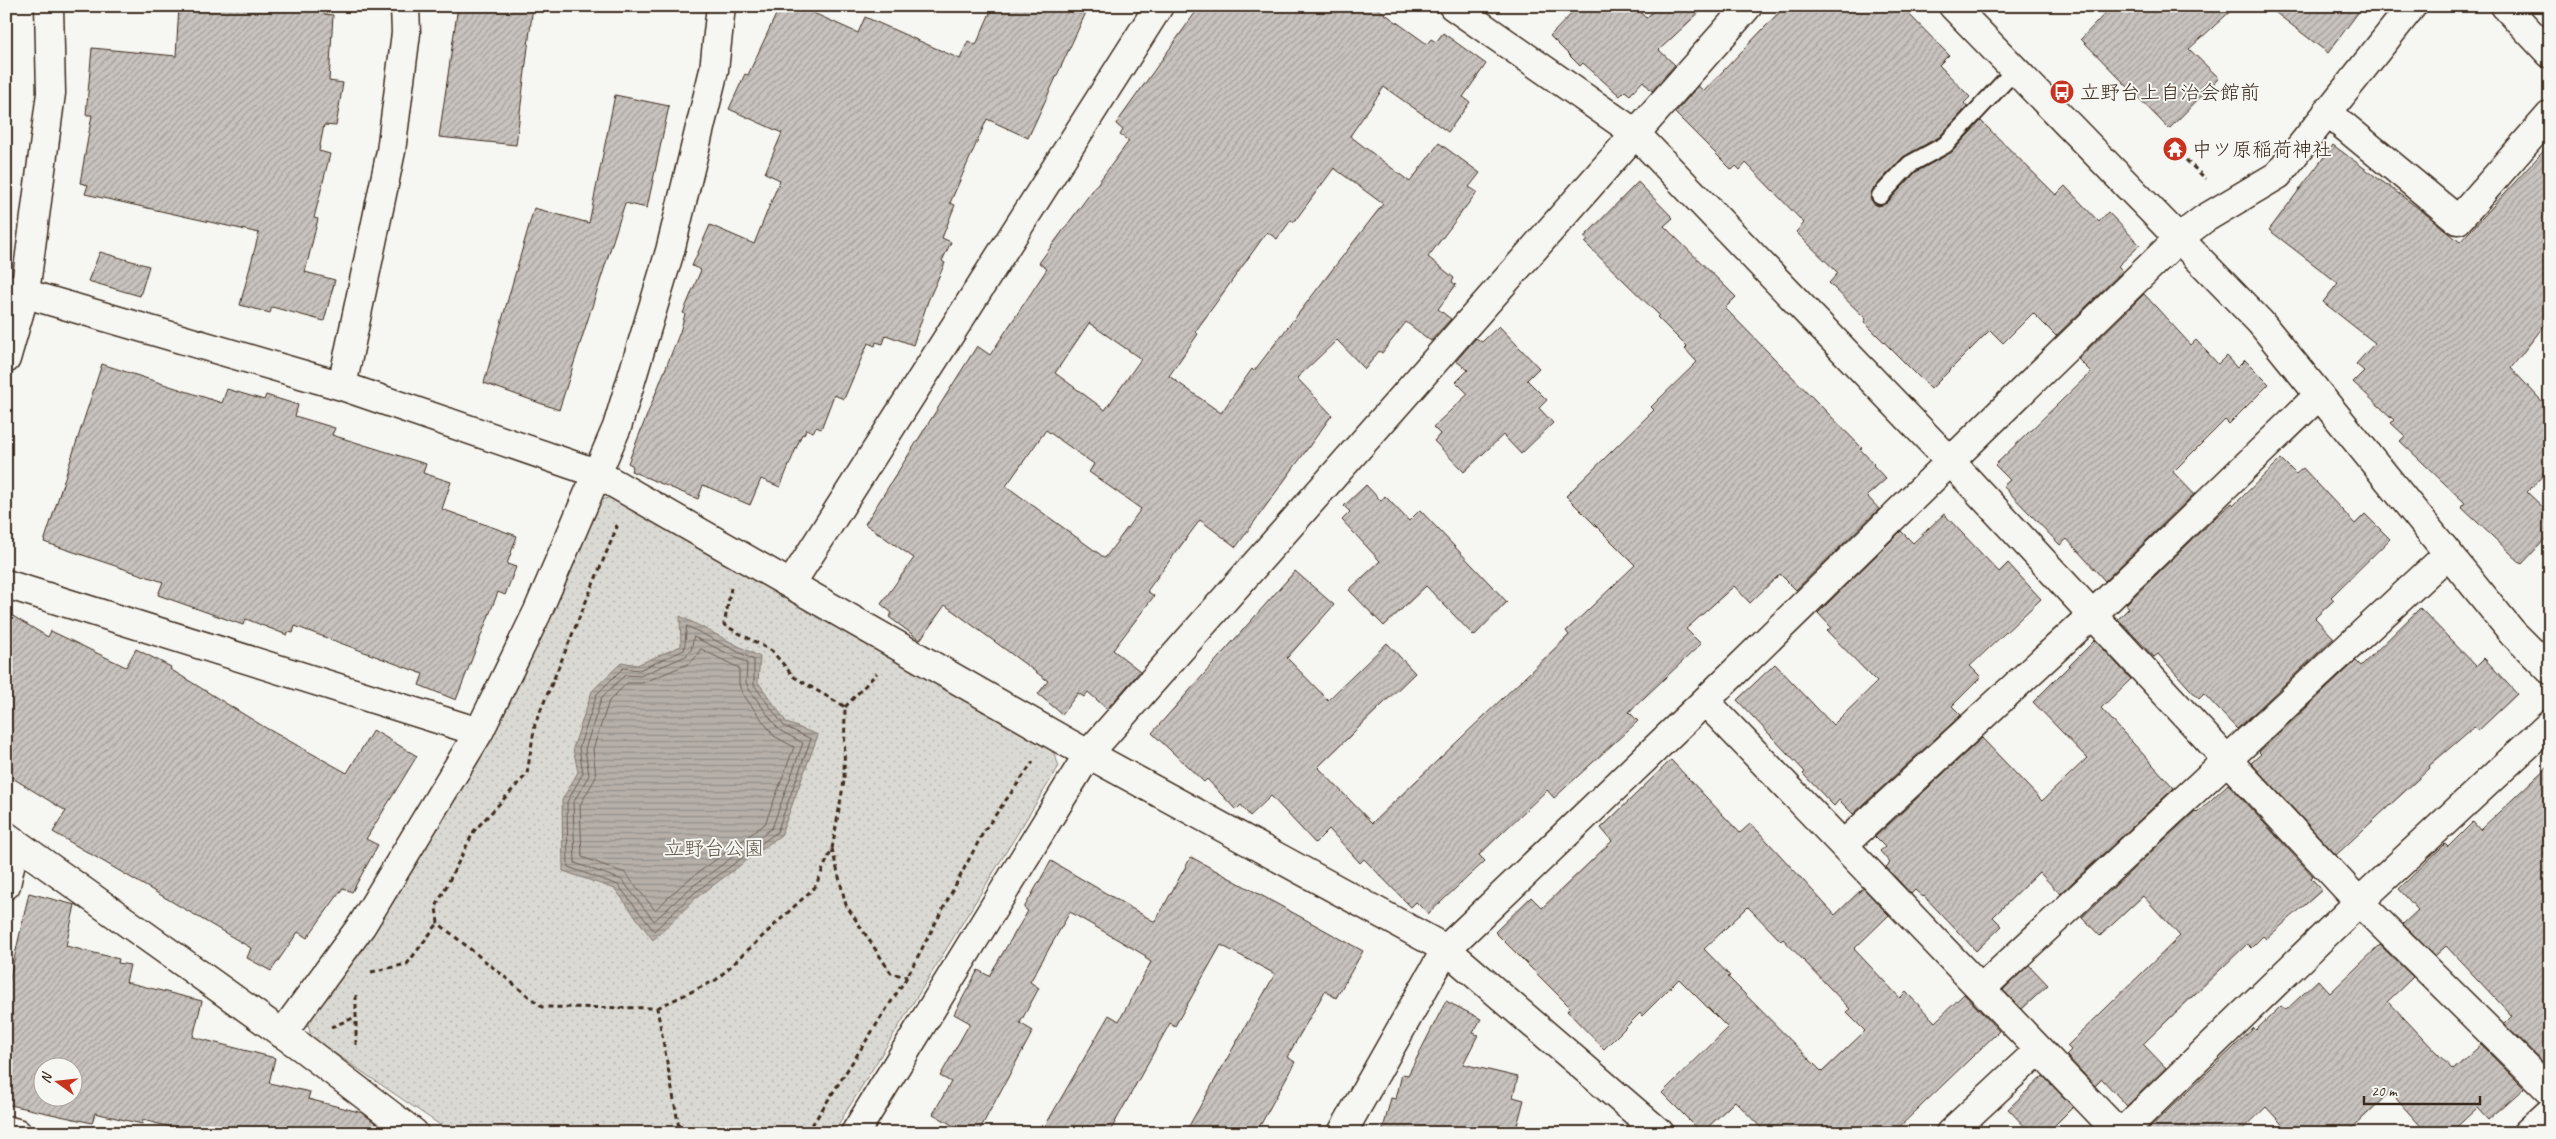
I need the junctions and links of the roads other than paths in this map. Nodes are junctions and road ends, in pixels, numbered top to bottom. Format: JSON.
{"nodes":[{"id":1,"x":50,"y":6,"type":"edge"},
{"id":2,"x":404,"y":6,"type":"edge"},
{"id":3,"x":721,"y":6,"type":"edge"},
{"id":4,"x":1159,"y":6,"type":"edge"},
{"id":5,"x":1453,"y":6,"type":"edge"},
{"id":6,"x":1748,"y":6,"type":"edge"},
{"id":7,"x":1953,"y":6,"type":"edge"},
{"id":8,"x":2412,"y":6,"type":"edge"},
{"id":9,"x":2505,"y":6,"type":"edge"},
{"id":10,"x":2550,"y":54,"type":"edge"},
{"id":11,"x":2015,"y":70,"type":"junction"},
{"id":12,"x":2328,"y":112,"type":"junction"},
{"id":13,"x":2550,"y":115,"type":"edge"},
{"id":14,"x":1635,"y":133,"type":"junction"},
{"id":15,"x":1880,"y":196,"type":"dead end"},
{"id":16,"x":2179,"y":238,"type":"junction"},
{"id":17,"x":15,"y":290,"type":"edge"},
{"id":18,"x":6,"y":359,"type":"edge"},
{"id":19,"x":342,"y":386,"type":"junction"},
{"id":20,"x":2318,"y":395,"type":"junction"},
{"id":21,"x":1950,"y":462,"type":"junction"},
{"id":22,"x":591,"y":485,"type":"junction"},
{"id":23,"x":2448,"y":554,"type":"junction"},
{"id":24,"x":6,"y":584,"type":"edge"},
{"id":25,"x":791,"y":584,"type":"junction"},
{"id":26,"x":2092,"y":615,"type":"junction"},
{"id":27,"x":2550,"y":670,"type":"edge"},
{"id":28,"x":1705,"y":701,"type":"junction"},
{"id":29,"x":2550,"y":724,"type":"edge"},
{"id":30,"x":479,"y":732,"type":"junction"},
{"id":31,"x":1089,"y":753,"type":"junction"},
{"id":32,"x":2228,"y":761,"type":"junction"},
{"id":33,"x":11,"y":839,"type":"edge"},
{"id":34,"x":1843,"y":846,"type":"junction"},
{"id":35,"x":6,"y":885,"type":"edge"},
{"id":36,"x":2359,"y":902,"type":"junction"},
{"id":37,"x":1446,"y":949,"type":"junction"},
{"id":38,"x":1981,"y":989,"type":"junction"},
{"id":39,"x":282,"y":1034,"type":"junction"},
{"id":40,"x":2040,"y":1050,"type":"junction"},
{"id":41,"x":2550,"y":1091,"type":"edge"},
{"id":42,"x":2550,"y":1112,"type":"edge"},
{"id":43,"x":380,"y":1122,"type":"edge"},
{"id":44,"x":6,"y":1130,"type":"edge"},
{"id":45,"x":18,"y":1133,"type":"edge"},
{"id":46,"x":414,"y":1133,"type":"edge"},
{"id":47,"x":855,"y":1133,"type":"edge"},
{"id":48,"x":1342,"y":1133,"type":"edge"},
{"id":49,"x":1660,"y":1133,"type":"edge"},
{"id":50,"x":1950,"y":1133,"type":"edge"},
{"id":51,"x":2120,"y":1133,"type":"edge"},
{"id":52,"x":2527,"y":1133,"type":"edge"}],
"edges":[{"from":1,"to":17,"type":"street"},
{"from":2,"to":19,"type":"street"},
{"from":3,"to":22,"type":"street"},
{"from":4,"to":25,"type":"street"},
{"from":5,"to":14,"type":"street"},
{"from":6,"to":14,"type":"street"},
{"from":7,"to":11,"type":"street"},
{"from":8,"to":12,"type":"street"},
{"from":9,"to":10,"type":"street"},
{"from":11,"to":15,"type":"lane"},
{"from":11,"to":16,"type":"street"},
{"from":12,"to":13,"type":"street"},
{"from":12,"to":16,"type":"street"},
{"from":14,"to":21,"type":"street"},
{"from":14,"to":31,"type":"street"},
{"from":16,"to":20,"type":"street"},
{"from":16,"to":21,"type":"street"},
{"from":17,"to":18,"type":"street"},
{"from":17,"to":19,"type":"street"},
{"from":19,"to":22,"type":"street"},
{"from":20,"to":23,"type":"street"},
{"from":20,"to":26,"type":"street"},
{"from":21,"to":26,"type":"street"},
{"from":21,"to":28,"type":"street"},
{"from":22,"to":25,"type":"street"},
{"from":22,"to":30,"type":"street"},
{"from":23,"to":27,"type":"street"},
{"from":23,"to":32,"type":"street"},
{"from":24,"to":30,"type":"street"},
{"from":25,"to":31,"type":"street"},
{"from":26,"to":32,"type":"street"},
{"from":26,"to":34,"type":"street"},
{"from":28,"to":34,"type":"street"},
{"from":28,"to":37,"type":"street"},
{"from":29,"to":36,"type":"street"},
{"from":30,"to":39,"type":"street"},
{"from":31,"to":37,"type":"street"},
{"from":31,"to":47,"type":"street"},
{"from":32,"to":36,"type":"street"},
{"from":32,"to":38,"type":"street"},
{"from":33,"to":35,"type":"street"},
{"from":33,"to":39,"type":"street"},
{"from":34,"to":38,"type":"street"},
{"from":36,"to":41,"type":"street"},
{"from":36,"to":51,"type":"street"},
{"from":37,"to":48,"type":"street"},
{"from":37,"to":49,"type":"street"},
{"from":38,"to":40,"type":"street"},
{"from":39,"to":43,"type":"street"},
{"from":40,"to":50,"type":"street"},
{"from":40,"to":51,"type":"street"},
{"from":42,"to":52,"type":"street"},
{"from":43,"to":46,"type":"street"},
{"from":44,"to":45,"type":"street"}]}
